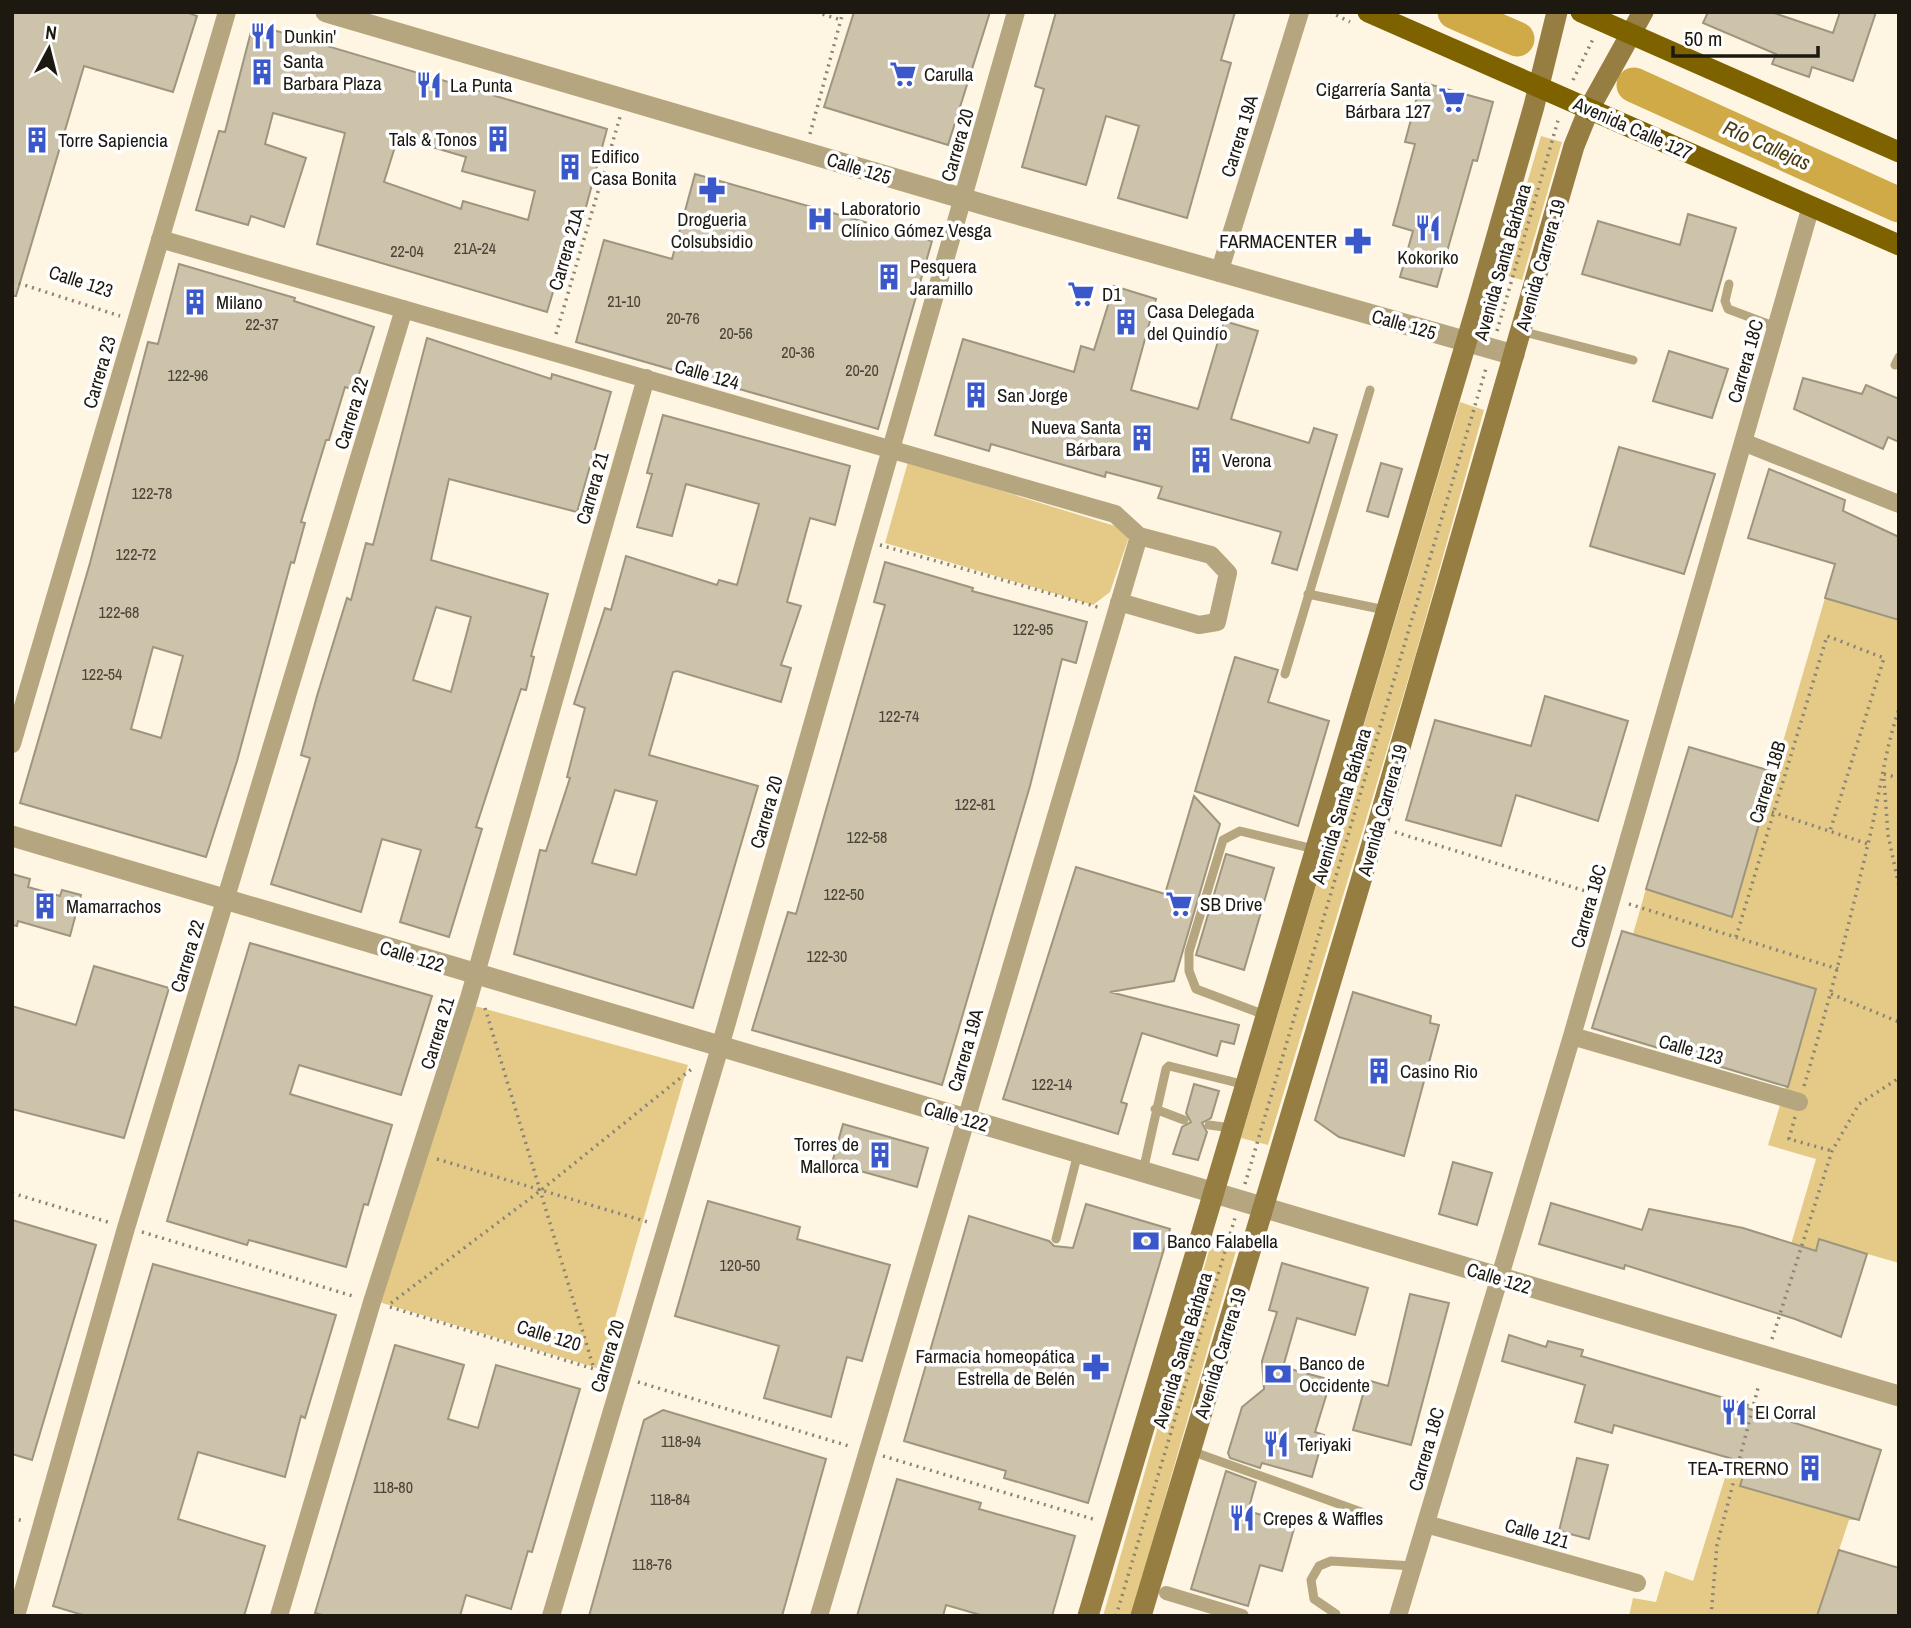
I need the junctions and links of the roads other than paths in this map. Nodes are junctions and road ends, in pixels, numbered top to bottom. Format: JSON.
{"nodes":[{"id":1,"x":227,"y":12,"type":"edge"},
{"id":2,"x":326,"y":12,"type":"edge"},
{"id":3,"x":1300,"y":12,"type":"edge"},
{"id":4,"x":1368,"y":12,"type":"edge"},
{"id":5,"x":1557,"y":12,"type":"edge"},
{"id":6,"x":1581,"y":12,"type":"edge"},
{"id":7,"x":1643,"y":12,"type":"edge"},
{"id":8,"x":1017,"y":14,"type":"edge"},
{"id":9,"x":1631,"y":34,"type":"junction"},
{"id":10,"x":1539,"y":87,"type":"junction"},
{"id":11,"x":1589,"y":109,"type":"junction"},
{"id":12,"x":1899,"y":152,"type":"edge"},
{"id":13,"x":964,"y":199,"type":"junction"},
{"id":14,"x":1811,"y":206,"type":"junction"},
{"id":15,"x":160,"y":239,"type":"junction"},
{"id":16,"x":1899,"y":245,"type":"edge"},
{"id":17,"x":1219,"y":273,"type":"junction"},
{"id":18,"x":1729,"y":284,"type":"dead end"},
{"id":19,"x":404,"y":310,"type":"junction"},
{"id":20,"x":1776,"y":327,"type":"junction"},
{"id":21,"x":1521,"y":331,"type":"junction"},
{"id":22,"x":1466,"y":341,"type":"junction"},
{"id":23,"x":1514,"y":355,"type":"junction"},
{"id":24,"x":1633,"y":360,"type":"dead end"},
{"id":25,"x":646,"y":378,"type":"junction"},
{"id":26,"x":1370,"y":390,"type":"dead end"},
{"id":27,"x":1743,"y":442,"type":"junction"},
{"id":28,"x":893,"y":450,"type":"junction"},
{"id":29,"x":1899,"y":504,"type":"edge"},
{"id":30,"x":1139,"y":536,"type":"junction"},
{"id":31,"x":1308,"y":594,"type":"junction"},
{"id":32,"x":1118,"y":607,"type":"junction"},
{"id":33,"x":1387,"y":611,"type":"junction"},
{"id":34,"x":1285,"y":674,"type":"dead end"},
{"id":35,"x":12,"y":744,"type":"edge"},
{"id":36,"x":12,"y":836,"type":"edge"},
{"id":37,"x":1316,"y":849,"type":"junction"},
{"id":38,"x":227,"y":900,"type":"junction"},
{"id":39,"x":476,"y":976,"type":"junction"},
{"id":40,"x":1267,"y":1016,"type":"junction"},
{"id":41,"x":1572,"y":1036,"type":"junction"},
{"id":42,"x":720,"y":1047,"type":"junction"},
{"id":43,"x":1246,"y":1086,"type":"junction"},
{"id":44,"x":1799,"y":1102,"type":"road end"},
{"id":45,"x":1155,"y":1109,"type":"junction"},
{"id":46,"x":967,"y":1119,"type":"junction"},
{"id":47,"x":1185,"y":1120,"type":"dead end"},
{"id":48,"x":1209,"y":1125,"type":"dead end"},
{"id":49,"x":1233,"y":1128,"type":"junction"},
{"id":50,"x":1078,"y":1153,"type":"junction"},
{"id":51,"x":1143,"y":1172,"type":"junction"},
{"id":52,"x":1214,"y":1194,"type":"junction"},
{"id":53,"x":1263,"y":1208,"type":"junction"},
{"id":54,"x":1056,"y":1238,"type":"dead end"},
{"id":55,"x":1498,"y":1278,"type":"junction"},
{"id":56,"x":1899,"y":1396,"type":"edge"},
{"id":57,"x":1191,"y":1451,"type":"junction"},
{"id":58,"x":1364,"y":1513,"type":"dead end"},
{"id":59,"x":1426,"y":1524,"type":"junction"},
{"id":60,"x":1413,"y":1566,"type":"junction"},
{"id":61,"x":1637,"y":1583,"type":"dead end"},
{"id":62,"x":1166,"y":1593,"type":"dead end"},
{"id":63,"x":1336,"y":1614,"type":"edge"},
{"id":64,"x":16,"y":1616,"type":"edge"},
{"id":65,"x":279,"y":1616,"type":"edge"},
{"id":66,"x":551,"y":1616,"type":"edge"},
{"id":67,"x":819,"y":1616,"type":"edge"},
{"id":68,"x":1088,"y":1616,"type":"edge"},
{"id":69,"x":1141,"y":1616,"type":"edge"},
{"id":70,"x":1242,"y":1616,"type":"edge"},
{"id":71,"x":1398,"y":1616,"type":"edge"}],
"edges":[{"from":1,"to":15,"type":"street","name":"Carrera 23"},
{"from":2,"to":13,"type":"street","name":"Calle 125"},
{"from":3,"to":17,"type":"street","name":"Carrera 19A"},
{"from":4,"to":10,"type":"main road","name":"Avenida Calle 127"},
{"from":5,"to":10,"type":"main road"},
{"from":6,"to":9,"type":"main road"},
{"from":7,"to":9,"type":"main road","name":"Avenida Carrera 19"},
{"from":8,"to":13,"type":"street","name":"Carrera 20"},
{"from":9,"to":11,"type":"main road","name":"Avenida Carrera 19"},
{"from":9,"to":12,"type":"main road"},
{"from":10,"to":11,"type":"main road","name":"Avenida Calle 127"},
{"from":10,"to":22,"type":"main road"},
{"from":11,"to":14,"type":"main road","name":"Avenida Calle 127"},
{"from":11,"to":21,"type":"main road","name":"Avenida Carrera 19"},
{"from":13,"to":17,"type":"street","name":"Calle 125"},
{"from":13,"to":28,"type":"street","name":"Carrera 20"},
{"from":14,"to":16,"type":"main road","name":"Avenida Calle 127"},
{"from":14,"to":20,"type":"street","name":"Carrera 18C"},
{"from":15,"to":19,"type":"street","name":"Calle 124"},
{"from":15,"to":35,"type":"street","name":"Carrera 23"},
{"from":17,"to":22,"type":"street","name":"Calle 125"},
{"from":18,"to":20,"type":"lane"},
{"from":19,"to":25,"type":"street","name":"Calle 124"},
{"from":19,"to":38,"type":"street","name":"Carrera 22"},
{"from":20,"to":27,"type":"street","name":"Carrera 18C"},
{"from":21,"to":23,"type":"main road","name":"Avenida Carrera 19"},
{"from":21,"to":24,"type":"lane"},
{"from":22,"to":23,"type":"street","name":"Calle 125"},
{"from":22,"to":33,"type":"main road"},
{"from":23,"to":53,"type":"main road","name":"Avenida Carrera 19"},
{"from":25,"to":28,"type":"street","name":"Calle 124"},
{"from":25,"to":39,"type":"street","name":"Carrera 21"},
{"from":26,"to":31,"type":"lane"},
{"from":27,"to":29,"type":"street"},
{"from":27,"to":41,"type":"street","name":"Carrera 18C"},
{"from":28,"to":30,"type":"street","name":"Calle 124"},
{"from":28,"to":42,"type":"street","name":"Carrera 20"},
{"from":30,"to":32,"type":"street","name":"Carrera 19A"},
{"from":30,"to":32,"type":"street","name":"Calle 124"},
{"from":31,"to":33,"type":"lane"},
{"from":31,"to":34,"type":"lane"},
{"from":32,"to":46,"type":"street","name":"Carrera 19A"},
{"from":33,"to":37,"type":"main road"},
{"from":36,"to":38,"type":"street","name":"Calle 122"},
{"from":37,"to":40,"type":"main road"},
{"from":37,"to":40,"type":"lane"},
{"from":38,"to":39,"type":"street","name":"Calle 122"},
{"from":38,"to":64,"type":"street","name":"Carrera 22"},
{"from":39,"to":42,"type":"street","name":"Calle 122"},
{"from":39,"to":65,"type":"street","name":"Carrera 21"},
{"from":40,"to":43,"type":"main road"},
{"from":41,"to":44,"type":"street","name":"Calle 123"},
{"from":41,"to":55,"type":"street","name":"Carrera 18C"},
{"from":42,"to":46,"type":"street","name":"Calle 122"},
{"from":42,"to":66,"type":"street","name":"Carrera 20"},
{"from":43,"to":45,"type":"lane"},
{"from":43,"to":49,"type":"main road"},
{"from":45,"to":47,"type":"lane"},
{"from":45,"to":51,"type":"lane"},
{"from":46,"to":50,"type":"street","name":"Calle 122"},
{"from":46,"to":67,"type":"street","name":"Carrera 19A"},
{"from":48,"to":49,"type":"lane"},
{"from":49,"to":52,"type":"main road"},
{"from":50,"to":51,"type":"street","name":"Calle 122"},
{"from":50,"to":54,"type":"lane"},
{"from":51,"to":52,"type":"street","name":"Calle 122"},
{"from":52,"to":53,"type":"street","name":"Calle 122"},
{"from":52,"to":68,"type":"main road"},
{"from":53,"to":55,"type":"street","name":"Calle 122"},
{"from":53,"to":57,"type":"main road","name":"Avenida Carrera 19"},
{"from":55,"to":56,"type":"street","name":"Calle 122"},
{"from":55,"to":59,"type":"street","name":"Carrera 18C"},
{"from":57,"to":58,"type":"lane"},
{"from":57,"to":69,"type":"main road","name":"Avenida Carrera 19"},
{"from":59,"to":60,"type":"street","name":"Carrera 18C"},
{"from":59,"to":61,"type":"street","name":"Calle 121"},
{"from":60,"to":63,"type":"lane"},
{"from":60,"to":71,"type":"street","name":"Carrera 18C"},
{"from":62,"to":70,"type":"street"}]}
